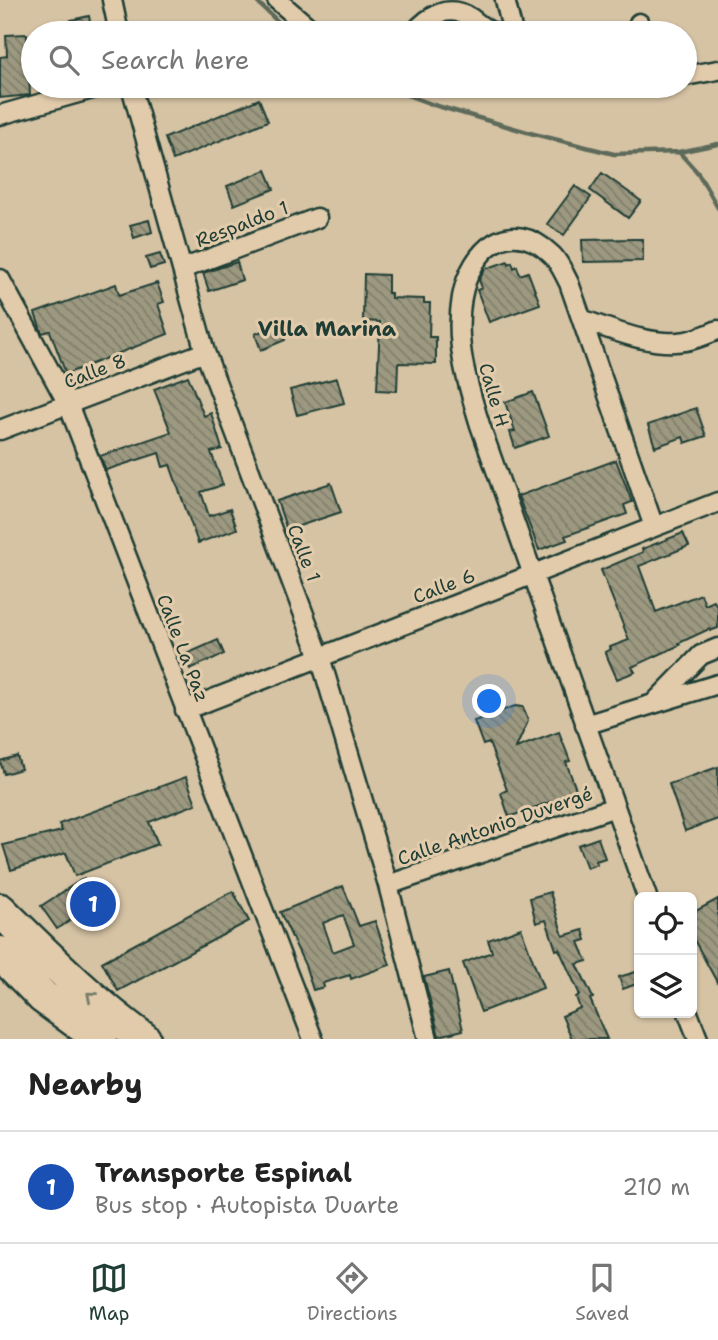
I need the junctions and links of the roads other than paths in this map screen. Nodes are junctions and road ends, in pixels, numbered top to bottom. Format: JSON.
{"nodes":[{"id":1,"x":112,"y":0,"type":"edge"},
{"id":2,"x":277,"y":0,"type":"edge"},
{"id":3,"x":505,"y":0,"type":"edge"},
{"id":4,"x":116,"y":21,"type":"edge"},
{"id":5,"x":301,"y":21,"type":"edge"},
{"id":6,"x":425,"y":21,"type":"edge"},
{"id":7,"x":474,"y":21,"type":"edge"},
{"id":8,"x":510,"y":21,"type":"edge"},
{"id":9,"x":718,"y":70,"type":"edge"},
{"id":10,"x":697,"y":74,"type":"edge"},
{"id":11,"x":60,"y":98,"type":"edge"},
{"id":12,"x":134,"y":98,"type":"edge"},
{"id":13,"x":0,"y":115,"type":"edge"},
{"id":14,"x":317,"y":218,"type":"dead end"},
{"id":15,"x":182,"y":269,"type":"junction"},
{"id":16,"x":0,"y":279,"type":"edge"},
{"id":17,"x":584,"y":320,"type":"junction"},
{"id":18,"x":718,"y":330,"type":"edge"},
{"id":19,"x":205,"y":352,"type":"junction"},
{"id":20,"x":68,"y":404,"type":"junction"},
{"id":21,"x":0,"y":430,"type":"edge"},
{"id":22,"x":718,"y":502,"type":"edge"},
{"id":23,"x":654,"y":527,"type":"junction"},
{"id":24,"x":533,"y":574,"type":"junction"},
{"id":25,"x":718,"y":648,"type":"edge"},
{"id":26,"x":320,"y":657,"type":"junction"},
{"id":27,"x":718,"y":684,"type":"edge"},
{"id":28,"x":652,"y":704,"type":"junction"},
{"id":29,"x":185,"y":710,"type":"junction"},
{"id":30,"x":585,"y":725,"type":"junction"},
{"id":31,"x":615,"y":807,"type":"junction"},
{"id":32,"x":388,"y":885,"type":"junction"},
{"id":33,"x":645,"y":892,"type":"edge"},
{"id":34,"x":0,"y":910,"type":"edge"},
{"id":35,"x":0,"y":953,"type":"edge"},
{"id":36,"x":690,"y":1018,"type":"edge"},
{"id":37,"x":100,"y":1039,"type":"edge"},
{"id":38,"x":144,"y":1039,"type":"edge"},
{"id":39,"x":313,"y":1039,"type":"edge"},
{"id":40,"x":428,"y":1039,"type":"edge"},
{"id":41,"x":698,"y":1039,"type":"edge"}],
"edges":[{"from":1,"to":4,"type":"street"},
{"from":2,"to":5,"type":"street"},
{"from":3,"to":8,"type":"street"},
{"from":6,"to":7,"type":"street"},
{"from":9,"to":10,"type":"street"},
{"from":11,"to":13,"type":"street"},
{"from":12,"to":15,"type":"street","name":"Calle 1"},
{"from":14,"to":15,"type":"street","name":"Respaldo 1"},
{"from":15,"to":19,"type":"street","name":"Calle 1"},
{"from":16,"to":20,"type":"street","name":"Calle La Paz"},
{"from":17,"to":18,"type":"street"},
{"from":17,"to":23,"type":"street","name":"Calle H"},
{"from":17,"to":24,"type":"street","name":"Calle H"},
{"from":19,"to":20,"type":"street","name":"Calle 8"},
{"from":19,"to":26,"type":"street","name":"Calle 1"},
{"from":20,"to":21,"type":"street","name":"Calle 8"},
{"from":20,"to":29,"type":"street","name":"Calle La Paz"},
{"from":22,"to":23,"type":"street","name":"Calle 6"},
{"from":23,"to":24,"type":"street","name":"Calle 6"},
{"from":24,"to":26,"type":"street","name":"Calle 6"},
{"from":24,"to":30,"type":"street","name":"Calle H"},
{"from":25,"to":28,"type":"street"},
{"from":26,"to":29,"type":"street","name":"Calle 6"},
{"from":26,"to":32,"type":"street","name":"Calle 1"},
{"from":27,"to":28,"type":"street"},
{"from":28,"to":30,"type":"street"},
{"from":29,"to":39,"type":"street","name":"Calle La Paz"},
{"from":30,"to":31,"type":"street","name":"Calle H"},
{"from":31,"to":32,"type":"street","name":"Calle Antonio Duvergé"},
{"from":31,"to":33,"type":"street","name":"Calle H"},
{"from":32,"to":40,"type":"street","name":"Calle 1"},
{"from":38,"to":34,"type":"highway","one_way":true},
{"from":35,"to":37,"type":"highway"},
{"from":36,"to":41,"type":"street"}]}
